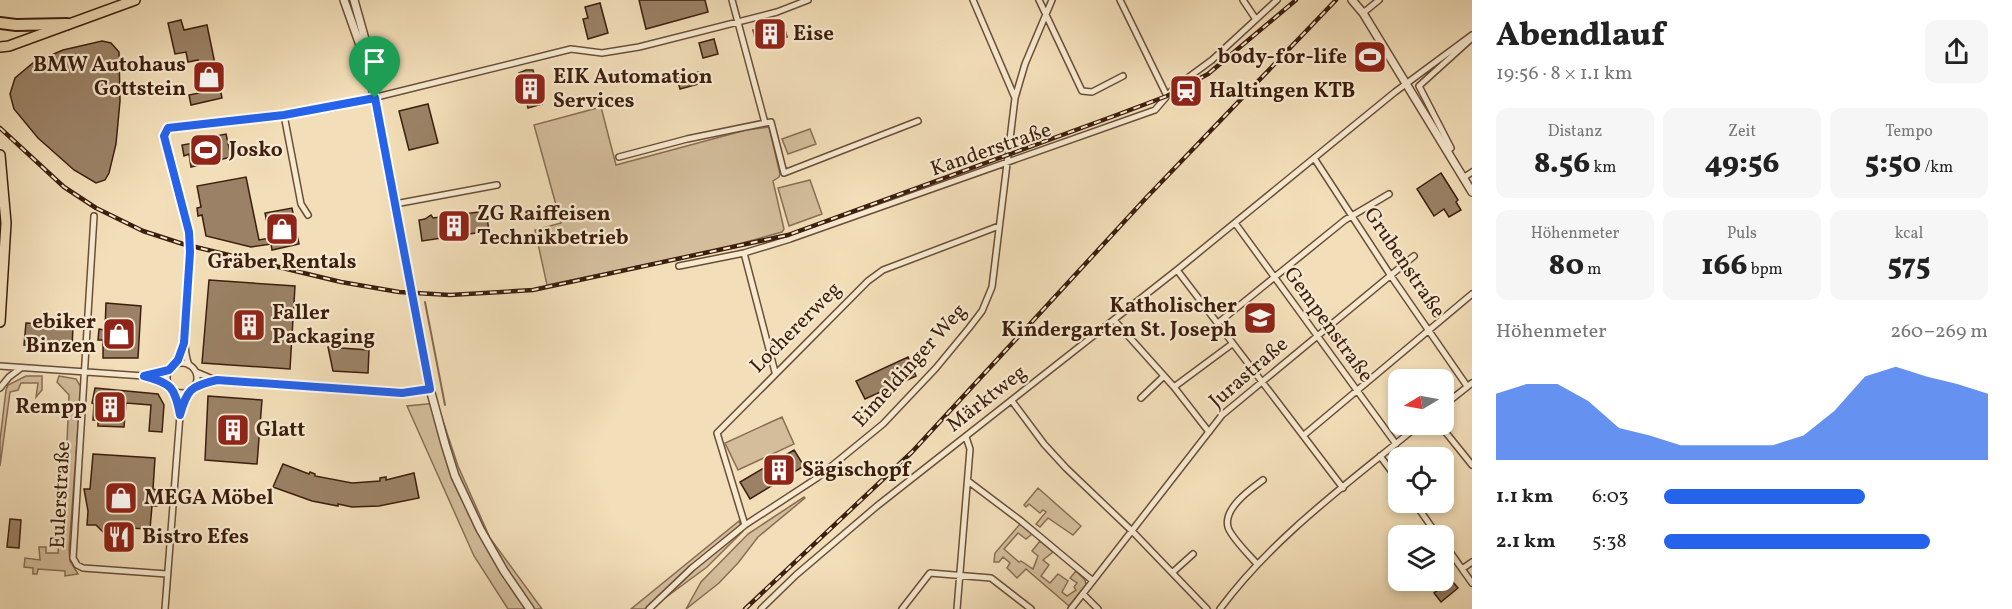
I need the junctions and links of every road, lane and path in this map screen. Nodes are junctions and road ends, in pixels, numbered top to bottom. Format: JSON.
{"nodes":[{"id":1,"x":135,"y":0,"type":"edge"},
{"id":2,"x":354,"y":0,"type":"edge"},
{"id":3,"x":732,"y":0,"type":"edge"},
{"id":4,"x":808,"y":0,"type":"edge"},
{"id":5,"x":973,"y":0,"type":"edge"},
{"id":6,"x":1040,"y":0,"type":"edge"},
{"id":7,"x":1052,"y":0,"type":"edge"},
{"id":8,"x":1119,"y":0,"type":"edge"},
{"id":9,"x":1243,"y":0,"type":"edge"},
{"id":10,"x":1277,"y":0,"type":"edge"},
{"id":11,"x":1352,"y":0,"type":"edge"},
{"id":12,"x":1379,"y":0,"type":"edge"},
{"id":13,"x":343,"y":2,"type":"edge"},
{"id":14,"x":1363,"y":13,"type":"junction"},
{"id":15,"x":1045,"y":14,"type":"junction"},
{"id":16,"x":1255,"y":18,"type":"junction"},
{"id":17,"x":737,"y":21,"type":"junction"},
{"id":18,"x":0,"y":23,"type":"edge"},
{"id":19,"x":67,"y":24,"type":"junction"},
{"id":20,"x":1472,"y":36,"type":"edge"},
{"id":21,"x":4,"y":46,"type":"edge"},
{"id":22,"x":0,"y":53,"type":"edge"},
{"id":23,"x":369,"y":70,"type":"junction"},
{"id":24,"x":1123,"y":76,"type":"dead end"},
{"id":25,"x":1406,"y":84,"type":"junction"},
{"id":26,"x":1167,"y":96,"type":"junction"},
{"id":27,"x":375,"y":98,"type":"junction"},
{"id":28,"x":1015,"y":98,"type":"junction"},
{"id":29,"x":284,"y":115,"type":"junction"},
{"id":30,"x":918,"y":121,"type":"dead end"},
{"id":31,"x":765,"y":123,"type":"junction"},
{"id":32,"x":1447,"y":151,"type":"junction"},
{"id":33,"x":0,"y":154,"type":"edge"},
{"id":34,"x":619,"y":157,"type":"dead end"},
{"id":35,"x":1314,"y":158,"type":"junction"},
{"id":36,"x":1006,"y":162,"type":"junction"},
{"id":37,"x":1472,"y":172,"type":"edge"},
{"id":38,"x":1463,"y":178,"type":"junction"},
{"id":39,"x":497,"y":185,"type":"dead end"},
{"id":40,"x":1472,"y":192,"type":"edge"},
{"id":41,"x":1389,"y":195,"type":"dead end"},
{"id":42,"x":395,"y":204,"type":"junction"},
{"id":43,"x":308,"y":215,"type":"dead end"},
{"id":44,"x":94,"y":216,"type":"dead end"},
{"id":45,"x":1353,"y":217,"type":"junction"},
{"id":46,"x":1235,"y":223,"type":"junction"},
{"id":47,"x":999,"y":226,"type":"junction"},
{"id":48,"x":744,"y":253,"type":"junction"},
{"id":49,"x":1414,"y":256,"type":"dead end"},
{"id":50,"x":679,"y":266,"type":"dead end"},
{"id":51,"x":1177,"y":270,"type":"junction"},
{"id":52,"x":1391,"y":276,"type":"junction"},
{"id":53,"x":1273,"y":277,"type":"junction"},
{"id":54,"x":1472,"y":294,"type":"edge"},
{"id":55,"x":1114,"y":320,"type":"junction"},
{"id":56,"x":0,"y":322,"type":"edge"},
{"id":57,"x":1218,"y":323,"type":"junction"},
{"id":58,"x":1428,"y":329,"type":"junction"},
{"id":59,"x":1317,"y":337,"type":"junction"},
{"id":60,"x":184,"y":343,"type":"junction"},
{"id":61,"x":1232,"y":344,"type":"junction"},
{"id":62,"x":174,"y":365,"type":"junction"},
{"id":63,"x":189,"y":365,"type":"junction"},
{"id":64,"x":0,"y":366,"type":"edge"},
{"id":65,"x":21,"y":368,"type":"junction"},
{"id":66,"x":169,"y":370,"type":"junction"},
{"id":67,"x":85,"y":371,"type":"junction"},
{"id":68,"x":195,"y":372,"type":"junction"},
{"id":69,"x":775,"y":372,"type":"junction"},
{"id":70,"x":144,"y":376,"type":"junction"},
{"id":71,"x":1164,"y":376,"type":"junction"},
{"id":72,"x":217,"y":380,"type":"junction"},
{"id":73,"x":1262,"y":381,"type":"junction"},
{"id":74,"x":168,"y":384,"type":"junction"},
{"id":75,"x":1470,"y":384,"type":"edge"},
{"id":76,"x":194,"y":386,"type":"junction"},
{"id":77,"x":1174,"y":387,"type":"junction"},
{"id":78,"x":0,"y":388,"type":"edge"},
{"id":79,"x":430,"y":389,"type":"junction"},
{"id":80,"x":1354,"y":390,"type":"junction"},
{"id":81,"x":174,"y":391,"type":"junction"},
{"id":82,"x":188,"y":391,"type":"junction"},
{"id":83,"x":1454,"y":397,"type":"edge"},
{"id":84,"x":1141,"y":398,"type":"dead end"},
{"id":85,"x":1012,"y":400,"type":"junction"},
{"id":86,"x":180,"y":415,"type":"junction"},
{"id":87,"x":1209,"y":432,"type":"junction"},
{"id":88,"x":1304,"y":435,"type":"junction"},
{"id":89,"x":1407,"y":435,"type":"edge"},
{"id":90,"x":1448,"y":435,"type":"edge"},
{"id":91,"x":966,"y":437,"type":"junction"},
{"id":92,"x":1396,"y":444,"type":"junction"},
{"id":93,"x":1380,"y":456,"type":"junction"},
{"id":94,"x":1472,"y":465,"type":"edge"},
{"id":95,"x":1388,"y":467,"type":"edge"},
{"id":96,"x":1263,"y":480,"type":"dead end"},
{"id":97,"x":968,"y":481,"type":"junction"},
{"id":98,"x":1343,"y":488,"type":"junction"},
{"id":99,"x":745,"y":525,"type":"junction"},
{"id":100,"x":1133,"y":532,"type":"junction"},
{"id":101,"x":1193,"y":554,"type":"dead end"},
{"id":102,"x":1454,"y":558,"type":"edge"},
{"id":103,"x":1472,"y":562,"type":"edge"},
{"id":104,"x":1257,"y":564,"type":"junction"},
{"id":105,"x":1462,"y":569,"type":"junction"},
{"id":106,"x":1173,"y":572,"type":"junction"},
{"id":107,"x":167,"y":574,"type":"junction"},
{"id":108,"x":960,"y":574,"type":"junction"},
{"id":109,"x":1093,"y":582,"type":"junction"},
{"id":110,"x":1472,"y":583,"type":"edge"},
{"id":111,"x":1083,"y":594,"type":"junction"},
{"id":112,"x":165,"y":609,"type":"edge"},
{"id":113,"x":530,"y":609,"type":"edge"},
{"id":114,"x":649,"y":609,"type":"edge"},
{"id":115,"x":761,"y":609,"type":"edge"},
{"id":116,"x":902,"y":609,"type":"edge"},
{"id":117,"x":957,"y":609,"type":"edge"},
{"id":118,"x":1031,"y":609,"type":"edge"},
{"id":119,"x":1071,"y":609,"type":"edge"},
{"id":120,"x":1098,"y":609,"type":"edge"},
{"id":121,"x":1206,"y":609,"type":"edge"},
{"id":122,"x":1220,"y":609,"type":"edge"}],
"edges":[{"from":1,"to":19,"type":"main road"},
{"from":2,"to":23,"type":"street"},
{"from":3,"to":17,"type":"street"},
{"from":4,"to":17,"type":"street"},
{"from":5,"to":28,"type":"street"},
{"from":6,"to":15,"type":"street"},
{"from":7,"to":15,"type":"street","name":"Eimeldinger Weg"},
{"from":8,"to":26,"type":"street"},
{"from":9,"to":16,"type":"street"},
{"from":10,"to":16,"type":"street","name":"Kanderstraße"},
{"from":11,"to":14,"type":"street"},
{"from":12,"to":14,"type":"street"},
{"from":13,"to":23,"type":"street"},
{"from":14,"to":25,"type":"street"},
{"from":15,"to":24,"type":"street"},
{"from":15,"to":28,"type":"street","name":"Eimeldinger Weg"},
{"from":16,"to":26,"type":"street","name":"Kanderstraße"},
{"from":17,"to":27,"type":"street"},
{"from":17,"to":31,"type":"street"},
{"from":18,"to":19,"type":"highway"},
{"from":19,"to":21,"type":"main road"},
{"from":20,"to":25,"type":"street","name":"Märktweg"},
{"from":20,"to":32,"type":"street"},
{"from":21,"to":22,"type":"main road"},
{"from":23,"to":27,"type":"street"},
{"from":25,"to":32,"type":"street"},
{"from":25,"to":35,"type":"street","name":"Märktweg"},
{"from":26,"to":36,"type":"street","name":"Kanderstraße"},
{"from":27,"to":29,"type":"street"},
{"from":27,"to":42,"type":"street"},
{"from":28,"to":36,"type":"street","name":"Eimeldinger Weg"},
{"from":29,"to":43,"type":"street"},
{"from":29,"to":60,"type":"street"},
{"from":30,"to":31,"type":"street"},
{"from":31,"to":34,"type":"street"},
{"from":32,"to":38,"type":"street"},
{"from":33,"to":56,"type":"main road"},
{"from":35,"to":45,"type":"street","name":"Grubenstraße"},
{"from":35,"to":46,"type":"street","name":"Märktweg"},
{"from":36,"to":47,"type":"street","name":"Eimeldinger Weg"},
{"from":36,"to":48,"type":"street","name":"Kanderstraße"},
{"from":37,"to":38,"type":"street"},
{"from":38,"to":40,"type":"street"},
{"from":39,"to":42,"type":"street"},
{"from":41,"to":45,"type":"street"},
{"from":42,"to":79,"type":"street"},
{"from":44,"to":67,"type":"street","name":"Eulerstraße"},
{"from":45,"to":52,"type":"street","name":"Grubenstraße"},
{"from":45,"to":53,"type":"street"},
{"from":46,"to":51,"type":"street","name":"Märktweg"},
{"from":46,"to":53,"type":"street","name":"Gempenstraße"},
{"from":47,"to":69,"type":"street","name":"Lochererweg"},
{"from":47,"to":99,"type":"street","name":"Eimeldinger Weg"},
{"from":48,"to":50,"type":"street","name":"Kanderstraße"},
{"from":48,"to":69,"type":"street"},
{"from":49,"to":52,"type":"street","name":"Jurastraße"},
{"from":51,"to":55,"type":"street","name":"Märktweg"},
{"from":51,"to":57,"type":"street"},
{"from":52,"to":58,"type":"street","name":"Grubenstraße"},
{"from":52,"to":59,"type":"street","name":"Jurastraße"},
{"from":53,"to":57,"type":"street"},
{"from":53,"to":59,"type":"street","name":"Gempenstraße"},
{"from":54,"to":58,"type":"street"},
{"from":55,"to":71,"type":"street"},
{"from":55,"to":85,"type":"street","name":"Märktweg"},
{"from":57,"to":61,"type":"street"},
{"from":58,"to":75,"type":"street","name":"Grubenstraße"},
{"from":58,"to":80,"type":"street"},
{"from":59,"to":73,"type":"street","name":"Jurastraße"},
{"from":59,"to":80,"type":"street","name":"Gempenstraße"},
{"from":60,"to":62,"type":"street"},
{"from":60,"to":63,"type":"street"},
{"from":61,"to":73,"type":"street"},
{"from":61,"to":77,"type":"street"},
{"from":62,"to":63,"type":"street"},
{"from":62,"to":66,"type":"street"},
{"from":63,"to":68,"type":"street"},
{"from":64,"to":65,"type":"street"},
{"from":65,"to":67,"type":"street"},
{"from":65,"to":78,"type":"street"},
{"from":66,"to":70,"type":"street"},
{"from":66,"to":74,"type":"street"},
{"from":67,"to":70,"type":"street"},
{"from":67,"to":107,"type":"street","name":"Eulerstraße"},
{"from":68,"to":72,"type":"street"},
{"from":68,"to":76,"type":"street"},
{"from":69,"to":99,"type":"street","name":"Lochererweg"},
{"from":70,"to":74,"type":"street"},
{"from":71,"to":77,"type":"street"},
{"from":71,"to":84,"type":"street"},
{"from":72,"to":76,"type":"street"},
{"from":72,"to":79,"type":"street"},
{"from":73,"to":87,"type":"street","name":"Jurastraße"},
{"from":73,"to":88,"type":"street"},
{"from":74,"to":81,"type":"street"},
{"from":75,"to":83,"type":"street"},
{"from":76,"to":82,"type":"street"},
{"from":77,"to":87,"type":"street"},
{"from":79,"to":113,"type":"street"},
{"from":80,"to":88,"type":"street"},
{"from":80,"to":92,"type":"street","name":"Gempenstraße"},
{"from":81,"to":82,"type":"street"},
{"from":81,"to":86,"type":"street"},
{"from":82,"to":86,"type":"street"},
{"from":85,"to":91,"type":"street","name":"Märktweg"},
{"from":85,"to":100,"type":"street"},
{"from":86,"to":107,"type":"street"},
{"from":87,"to":100,"type":"street","name":"Jurastraße"},
{"from":88,"to":98,"type":"street"},
{"from":89,"to":92,"type":"street"},
{"from":90,"to":94,"type":"street"},
{"from":91,"to":97,"type":"street"},
{"from":91,"to":115,"type":"street","name":"Märktweg"},
{"from":92,"to":93,"type":"street"},
{"from":93,"to":95,"type":"street"},
{"from":93,"to":98,"type":"street"},
{"from":96,"to":104,"type":"street"},
{"from":97,"to":108,"type":"street"},
{"from":97,"to":109,"type":"street"},
{"from":98,"to":104,"type":"street"},
{"from":99,"to":114,"type":"street","name":"Eimeldinger Weg"},
{"from":100,"to":106,"type":"street"},
{"from":100,"to":109,"type":"street","name":"Jurastraße"},
{"from":101,"to":106,"type":"street"},
{"from":102,"to":105,"type":"street"},
{"from":103,"to":105,"type":"street"},
{"from":104,"to":122,"type":"street"},
{"from":105,"to":110,"type":"street"},
{"from":106,"to":121,"type":"street"},
{"from":107,"to":112,"type":"street"},
{"from":108,"to":116,"type":"street"},
{"from":108,"to":117,"type":"street"},
{"from":108,"to":118,"type":"street"},
{"from":109,"to":111,"type":"street","name":"Jurastraße"},
{"from":111,"to":119,"type":"street","name":"Jurastraße"},
{"from":111,"to":120,"type":"street"}]}
